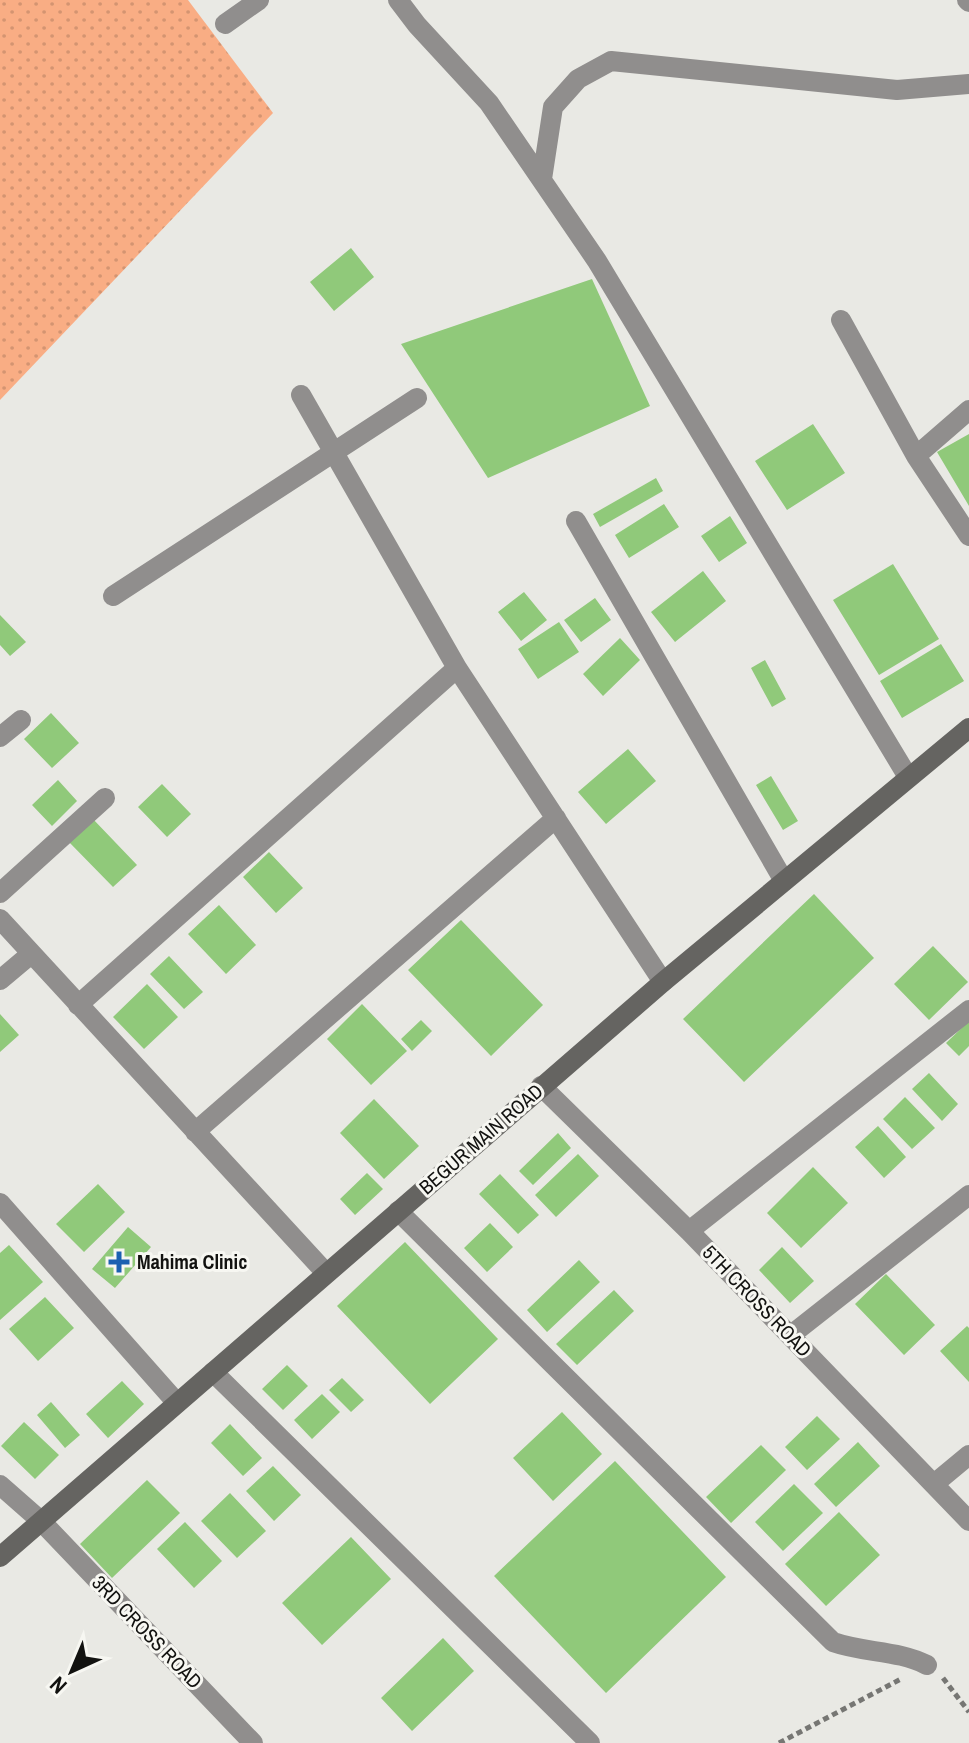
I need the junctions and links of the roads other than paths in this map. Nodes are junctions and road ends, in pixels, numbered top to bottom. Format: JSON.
{"nodes":[{"id":1,"x":259,"y":0,"type":"edge"},
{"id":2,"x":398,"y":0,"type":"edge"},
{"id":3,"x":225,"y":24,"type":"dead end"},
{"id":4,"x":969,"y":84,"type":"edge"},
{"id":5,"x":542,"y":179,"type":"junction"},
{"id":6,"x":841,"y":320,"type":"dead end"},
{"id":7,"x":301,"y":395,"type":"dead end"},
{"id":8,"x":417,"y":398,"type":"dead end"},
{"id":9,"x":969,"y":410,"type":"edge"},
{"id":10,"x":335,"y":454,"type":"junction"},
{"id":11,"x":916,"y":456,"type":"junction"},
{"id":12,"x":576,"y":521,"type":"dead end"},
{"id":13,"x":969,"y":536,"type":"edge"},
{"id":14,"x":113,"y":596,"type":"dead end"},
{"id":15,"x":457,"y":668,"type":"junction"},
{"id":16,"x":21,"y":720,"type":"dead end"},
{"id":17,"x":969,"y":728,"type":"edge"},
{"id":18,"x":0,"y":737,"type":"edge"},
{"id":19,"x":908,"y":777,"type":"junction"},
{"id":20,"x":105,"y":798,"type":"dead end"},
{"id":21,"x":556,"y":818,"type":"junction"},
{"id":22,"x":784,"y":881,"type":"junction"},
{"id":23,"x":0,"y":893,"type":"edge"},
{"id":24,"x":0,"y":919,"type":"edge"},
{"id":25,"x":31,"y":954,"type":"junction"},
{"id":26,"x":0,"y":980,"type":"edge"},
{"id":27,"x":663,"y":982,"type":"junction"},
{"id":28,"x":78,"y":1005,"type":"junction"},
{"id":29,"x":969,"y":1010,"type":"edge"},
{"id":30,"x":541,"y":1086,"type":"junction"},
{"id":31,"x":195,"y":1132,"type":"junction"},
{"id":32,"x":969,"y":1195,"type":"edge"},
{"id":33,"x":0,"y":1203,"type":"edge"},
{"id":34,"x":398,"y":1211,"type":"junction"},
{"id":35,"x":689,"y":1231,"type":"junction"},
{"id":36,"x":326,"y":1273,"type":"junction"},
{"id":37,"x":791,"y":1335,"type":"junction"},
{"id":38,"x":213,"y":1372,"type":"junction"},
{"id":39,"x":177,"y":1403,"type":"junction"},
{"id":40,"x":969,"y":1455,"type":"edge"},
{"id":41,"x":934,"y":1484,"type":"junction"},
{"id":42,"x":0,"y":1485,"type":"edge"},
{"id":43,"x":41,"y":1521,"type":"junction"},
{"id":44,"x":969,"y":1521,"type":"edge"},
{"id":45,"x":0,"y":1557,"type":"edge"},
{"id":46,"x":927,"y":1665,"type":"road end"},
{"id":47,"x":253,"y":1743,"type":"edge"},
{"id":48,"x":590,"y":1743,"type":"edge"}],
"edges":[{"from":1,"to":3,"type":"street"},
{"from":2,"to":5,"type":"street"},
{"from":4,"to":5,"type":"street"},
{"from":5,"to":19,"type":"street"},
{"from":6,"to":11,"type":"street"},
{"from":7,"to":10,"type":"street"},
{"from":8,"to":10,"type":"street"},
{"from":9,"to":11,"type":"street"},
{"from":10,"to":14,"type":"street"},
{"from":10,"to":15,"type":"street"},
{"from":11,"to":13,"type":"street"},
{"from":12,"to":22,"type":"street"},
{"from":15,"to":21,"type":"street"},
{"from":15,"to":28,"type":"street"},
{"from":16,"to":18,"type":"street"},
{"from":17,"to":19,"type":"street","name":"BEGUR MAIN ROAD"},
{"from":19,"to":22,"type":"street","name":"BEGUR MAIN ROAD"},
{"from":20,"to":23,"type":"street"},
{"from":21,"to":27,"type":"street"},
{"from":21,"to":31,"type":"street"},
{"from":22,"to":27,"type":"street","name":"BEGUR MAIN ROAD"},
{"from":24,"to":25,"type":"street"},
{"from":25,"to":26,"type":"street"},
{"from":25,"to":28,"type":"street"},
{"from":27,"to":30,"type":"street","name":"BEGUR MAIN ROAD"},
{"from":28,"to":31,"type":"street"},
{"from":29,"to":35,"type":"street"},
{"from":30,"to":34,"type":"street","name":"BEGUR MAIN ROAD"},
{"from":30,"to":35,"type":"street","name":"5TH CROSS ROAD"},
{"from":31,"to":36,"type":"street"},
{"from":32,"to":37,"type":"street"},
{"from":33,"to":39,"type":"street"},
{"from":34,"to":36,"type":"street","name":"BEGUR MAIN ROAD"},
{"from":34,"to":46,"type":"street"},
{"from":35,"to":37,"type":"street","name":"5TH CROSS ROAD"},
{"from":36,"to":38,"type":"street","name":"BEGUR MAIN ROAD"},
{"from":37,"to":41,"type":"street","name":"5TH CROSS ROAD"},
{"from":38,"to":39,"type":"street","name":"BEGUR MAIN ROAD"},
{"from":38,"to":48,"type":"street"},
{"from":39,"to":43,"type":"street","name":"BEGUR MAIN ROAD"},
{"from":40,"to":41,"type":"street"},
{"from":41,"to":44,"type":"street","name":"5TH CROSS ROAD"},
{"from":42,"to":43,"type":"street","name":"3RD CROSS ROAD"},
{"from":43,"to":45,"type":"street","name":"BEGUR MAIN ROAD"},
{"from":43,"to":47,"type":"street","name":"3RD CROSS ROAD"}]}
